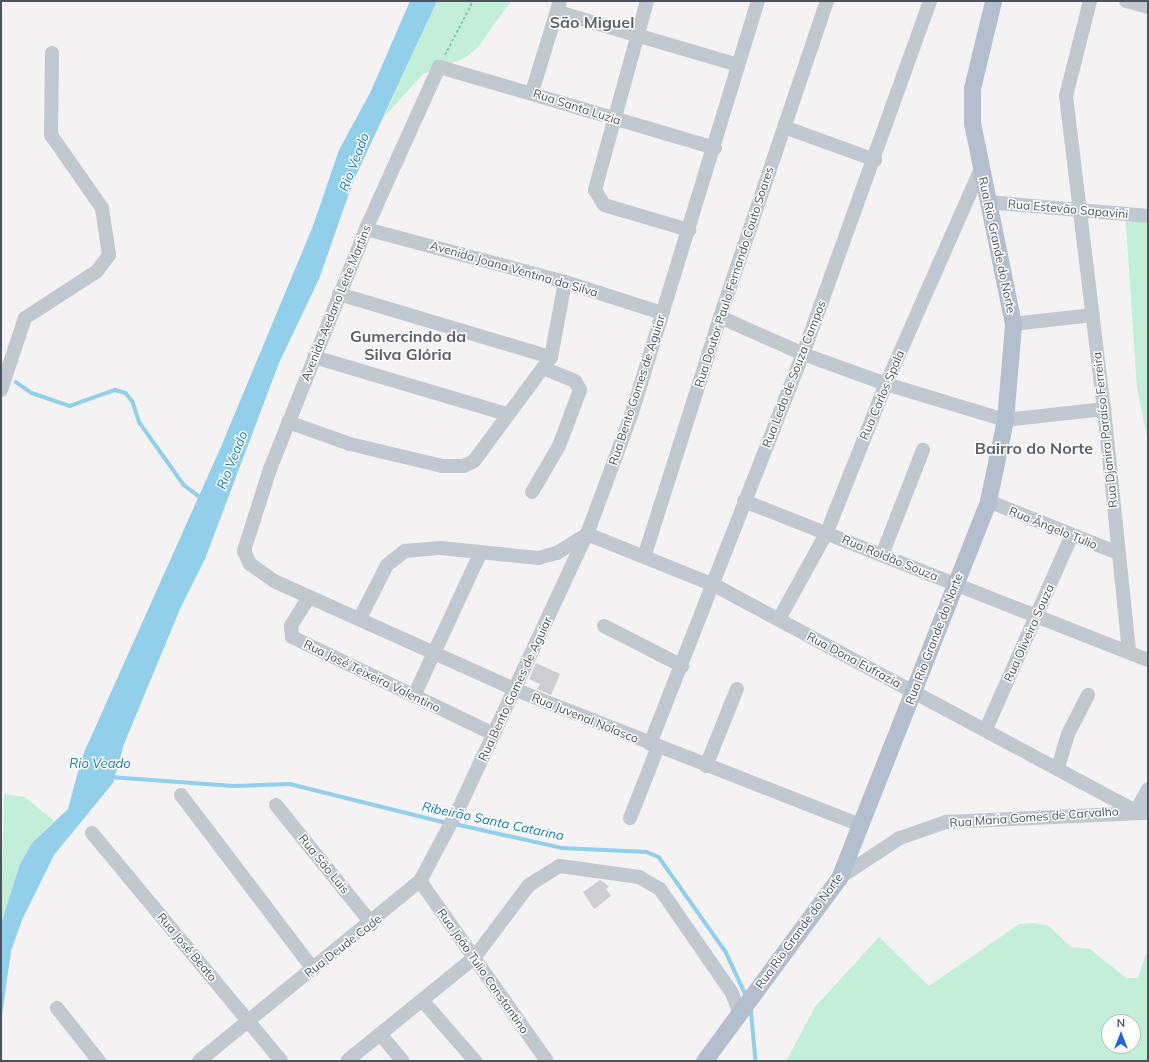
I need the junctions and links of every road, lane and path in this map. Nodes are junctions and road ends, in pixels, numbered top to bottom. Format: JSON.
{"nodes":[{"id":1,"x":473,"y":1,"type":"edge"},
{"id":2,"x":647,"y":1,"type":"edge"},
{"id":3,"x":758,"y":1,"type":"edge"},
{"id":4,"x":827,"y":1,"type":"edge"},
{"id":5,"x":930,"y":1,"type":"edge"},
{"id":6,"x":994,"y":1,"type":"edge"},
{"id":7,"x":1090,"y":1,"type":"edge"},
{"id":8,"x":1126,"y":1,"type":"edge"},
{"id":9,"x":559,"y":6,"type":"edge"},
{"id":10,"x":1148,"y":7,"type":"edge"},
{"id":11,"x":636,"y":37,"type":"junction"},
{"id":12,"x":52,"y":53,"type":"dead end"},
{"id":13,"x":738,"y":65,"type":"junction"},
{"id":14,"x":439,"y":67,"type":"junction"},
{"id":15,"x":532,"y":92,"type":"junction"},
{"id":16,"x":616,"y":119,"type":"junction"},
{"id":17,"x":784,"y":127,"type":"junction"},
{"id":18,"x":715,"y":148,"type":"junction"},
{"id":19,"x":875,"y":160,"type":"junction"},
{"id":20,"x":981,"y":169,"type":"junction"},
{"id":21,"x":988,"y":202,"type":"junction"},
{"id":22,"x":1081,"y":210,"type":"junction"},
{"id":23,"x":1148,"y":216,"type":"edge"},
{"id":24,"x":366,"y":229,"type":"junction"},
{"id":25,"x":689,"y":230,"type":"junction"},
{"id":26,"x":565,"y":282,"type":"junction"},
{"id":27,"x":340,"y":294,"type":"junction"},
{"id":28,"x":662,"y":313,"type":"junction"},
{"id":29,"x":1092,"y":315,"type":"junction"},
{"id":30,"x":720,"y":317,"type":"junction"},
{"id":31,"x":1012,"y":324,"type":"junction"},
{"id":32,"x":803,"y":354,"type":"junction"},
{"id":33,"x":314,"y":357,"type":"junction"},
{"id":34,"x":548,"y":363,"type":"junction"},
{"id":35,"x":886,"y":384,"type":"junction"},
{"id":36,"x":1,"y":390,"type":"edge"},
{"id":37,"x":1104,"y":408,"type":"junction"},
{"id":38,"x":506,"y":414,"type":"junction"},
{"id":39,"x":1005,"y":420,"type":"junction"},
{"id":40,"x":288,"y":422,"type":"junction"},
{"id":41,"x":924,"y":450,"type":"dead end"},
{"id":42,"x":532,"y":492,"type":"dead end"},
{"id":43,"x":744,"y":501,"type":"junction"},
{"id":44,"x":988,"y":501,"type":"junction"},
{"id":45,"x":827,"y":532,"type":"junction"},
{"id":46,"x":587,"y":534,"type":"junction"},
{"id":47,"x":1072,"y":536,"type":"junction"},
{"id":48,"x":244,"y":542,"type":"joint"},
{"id":49,"x":480,"y":554,"type":"junction"},
{"id":50,"x":645,"y":554,"type":"junction"},
{"id":51,"x":1118,"y":554,"type":"junction"},
{"id":52,"x":882,"y":556,"type":"junction"},
{"id":53,"x":955,"y":584,"type":"junction"},
{"id":54,"x":714,"y":585,"type":"junction"},
{"id":55,"x":309,"y":597,"type":"junction"},
{"id":56,"x":1037,"y":616,"type":"junction"},
{"id":57,"x":360,"y":618,"type":"junction"},
{"id":58,"x":779,"y":619,"type":"junction"},
{"id":59,"x":604,"y":626,"type":"dead end"},
{"id":60,"x":1129,"y":651,"type":"junction"},
{"id":61,"x":435,"y":652,"type":"junction"},
{"id":62,"x":1148,"y":660,"type":"edge"},
{"id":63,"x":682,"y":666,"type":"junction"},
{"id":64,"x":737,"y":689,"type":"dead end"},
{"id":65,"x":516,"y":690,"type":"junction"},
{"id":66,"x":914,"y":692,"type":"junction"},
{"id":67,"x":1088,"y":695,"type":"dead end"},
{"id":68,"x":414,"y":696,"type":"junction"},
{"id":69,"x":986,"y":729,"type":"junction"},
{"id":70,"x":494,"y":734,"type":"junction"},
{"id":71,"x":654,"y":746,"type":"junction"},
{"id":72,"x":706,"y":766,"type":"junction"},
{"id":73,"x":1058,"y":767,"type":"junction"},
{"id":74,"x":1148,"y":789,"type":"edge"},
{"id":75,"x":181,"y":795,"type":"dead end"},
{"id":76,"x":276,"y":805,"type":"dead end"},
{"id":77,"x":459,"y":808,"type":"joint"},
{"id":78,"x":1142,"y":812,"type":"edge"},
{"id":79,"x":630,"y":818,"type":"dead end"},
{"id":80,"x":861,"y":825,"type":"junction"},
{"id":81,"x":92,"y":833,"type":"dead end"},
{"id":82,"x":839,"y":878,"type":"junction"},
{"id":83,"x":420,"y":882,"type":"junction"},
{"id":84,"x":372,"y":924,"type":"junction"},
{"id":85,"x":474,"y":958,"type":"junction"},
{"id":86,"x":313,"y":969,"type":"junction"},
{"id":87,"x":422,"y":1000,"type":"junction"},
{"id":88,"x":56,"y":1008,"type":"dead end"},
{"id":89,"x":739,"y":1011,"type":"junction"},
{"id":90,"x":249,"y":1022,"type":"junction"},
{"id":91,"x":380,"y":1034,"type":"junction"},
{"id":92,"x":348,"y":1060,"type":"dead end"},
{"id":93,"x":99,"y":1061,"type":"edge"},
{"id":94,"x":199,"y":1061,"type":"edge"},
{"id":95,"x":281,"y":1061,"type":"edge"},
{"id":96,"x":403,"y":1061,"type":"edge"},
{"id":97,"x":476,"y":1061,"type":"edge"},
{"id":98,"x":547,"y":1061,"type":"edge"},
{"id":99,"x":704,"y":1061,"type":"edge"}],
"edges":[{"from":1,"to":14,"type":"path"},
{"from":2,"to":11,"type":"street"},
{"from":3,"to":13,"type":"street","name":"Rua Bento Gomes de Aguiar"},
{"from":4,"to":17,"type":"street","name":"Rua Doutor Paulo Fernando Couto Soares"},
{"from":5,"to":19,"type":"street","name":"Rua Leda de Souza Campos"},
{"from":6,"to":20,"type":"main road","name":"Rua Rio Grande do Norte"},
{"from":7,"to":22,"type":"street","name":"Rua Djanira Paraíso Ferreira"},
{"from":8,"to":10,"type":"street"},
{"from":9,"to":11,"type":"street"},
{"from":9,"to":15,"type":"street"},
{"from":11,"to":13,"type":"street"},
{"from":11,"to":16,"type":"street"},
{"from":12,"to":36,"type":"street"},
{"from":13,"to":18,"type":"street","name":"Rua Bento Gomes de Aguiar"},
{"from":14,"to":15,"type":"street","name":"Rua Santa Luzia"},
{"from":14,"to":24,"type":"street","name":"Avenida Aedano Leite Martins"},
{"from":15,"to":16,"type":"street","name":"Rua Santa Luzia"},
{"from":16,"to":18,"type":"street","name":"Rua Santa Luzia"},
{"from":16,"to":25,"type":"street"},
{"from":17,"to":19,"type":"street"},
{"from":17,"to":30,"type":"street","name":"Rua Doutor Paulo Fernando Couto Soares"},
{"from":18,"to":25,"type":"street","name":"Rua Bento Gomes de Aguiar"},
{"from":19,"to":32,"type":"street","name":"Rua Leda de Souza Campos"},
{"from":20,"to":21,"type":"main road","name":"Rua Rio Grande do Norte"},
{"from":20,"to":35,"type":"street","name":"Rua Carlos Spala"},
{"from":21,"to":22,"type":"street","name":"Rua Estevão Sapavini"},
{"from":21,"to":31,"type":"main road","name":"Rua Rio Grande do Norte"},
{"from":22,"to":23,"type":"street","name":"Rua Estevão Sapavini"},
{"from":22,"to":29,"type":"street","name":"Rua Djanira Paraíso Ferreira"},
{"from":24,"to":26,"type":"street","name":"Avenida Joana Ventina da Silva"},
{"from":24,"to":27,"type":"street","name":"Avenida Aedano Leite Martins"},
{"from":25,"to":28,"type":"street","name":"Rua Bento Gomes de Aguiar"},
{"from":26,"to":28,"type":"street","name":"Avenida Joana Ventina da Silva"},
{"from":26,"to":34,"type":"street"},
{"from":27,"to":33,"type":"street","name":"Avenida Aedano Leite Martins"},
{"from":27,"to":34,"type":"street"},
{"from":28,"to":46,"type":"street","name":"Rua Bento Gomes de Aguiar"},
{"from":29,"to":31,"type":"street"},
{"from":29,"to":37,"type":"street","name":"Rua Djanira Paraíso Ferreira"},
{"from":30,"to":32,"type":"street"},
{"from":30,"to":50,"type":"street","name":"Rua Doutor Paulo Fernando Couto Soares"},
{"from":31,"to":39,"type":"main road","name":"Rua Rio Grande do Norte"},
{"from":32,"to":35,"type":"street"},
{"from":32,"to":43,"type":"street","name":"Rua Leda de Souza Campos"},
{"from":33,"to":38,"type":"street"},
{"from":33,"to":40,"type":"street","name":"Avenida Aedano Leite Martins"},
{"from":34,"to":38,"type":"street"},
{"from":34,"to":42,"type":"street"},
{"from":35,"to":39,"type":"street"},
{"from":35,"to":45,"type":"street","name":"Rua Carlos Spala"},
{"from":37,"to":39,"type":"street"},
{"from":37,"to":51,"type":"street","name":"Rua Djanira Paraíso Ferreira"},
{"from":38,"to":40,"type":"street"},
{"from":39,"to":44,"type":"main road","name":"Rua Rio Grande do Norte"},
{"from":40,"to":48,"type":"street","name":"Avenida Aedano Leite Martins"},
{"from":41,"to":52,"type":"street"},
{"from":43,"to":45,"type":"street","name":"Rua Roldão Souza"},
{"from":43,"to":54,"type":"street","name":"Rua Leda de Souza Campos"},
{"from":44,"to":47,"type":"street","name":"Rua Ângelo Tulio"},
{"from":44,"to":53,"type":"main road","name":"Rua Rio Grande do Norte"},
{"from":45,"to":52,"type":"street","name":"Rua Roldão Souza"},
{"from":45,"to":58,"type":"street","name":"Rua Carlos Spala"},
{"from":46,"to":49,"type":"street"},
{"from":46,"to":50,"type":"street","name":"Rua Dona Eufrazia"},
{"from":46,"to":65,"type":"street","name":"Rua Bento Gomes de Aguiar"},
{"from":47,"to":51,"type":"street","name":"Rua Ângelo Tulio"},
{"from":47,"to":56,"type":"street","name":"Rua Oliveira Souza"},
{"from":48,"to":55,"type":"street","name":"Rua Juvenal Nolasco"},
{"from":49,"to":57,"type":"street"},
{"from":49,"to":61,"type":"street"},
{"from":50,"to":54,"type":"street","name":"Rua Dona Eufrazia"},
{"from":51,"to":60,"type":"street","name":"Rua Djanira Paraíso Ferreira"},
{"from":52,"to":53,"type":"street","name":"Rua Roldão Souza"},
{"from":53,"to":56,"type":"street","name":"Rua Roldão Souza"},
{"from":53,"to":66,"type":"main road","name":"Rua Rio Grande do Norte"},
{"from":54,"to":58,"type":"street","name":"Rua Dona Eufrazia"},
{"from":54,"to":63,"type":"street","name":"Rua Leda de Souza Campos"},
{"from":55,"to":57,"type":"street","name":"Rua Juvenal Nolasco"},
{"from":55,"to":68,"type":"street","name":"Rua José Teixeira Valentino"},
{"from":56,"to":60,"type":"street","name":"Rua Roldão Souza"},
{"from":56,"to":69,"type":"street","name":"Rua Oliveira Souza"},
{"from":57,"to":61,"type":"street","name":"Rua Juvenal Nolasco"},
{"from":58,"to":66,"type":"street","name":"Rua Dona Eufrazia"},
{"from":59,"to":63,"type":"street"},
{"from":60,"to":62,"type":"street","name":"Rua Roldão Souza"},
{"from":61,"to":65,"type":"street","name":"Rua Juvenal Nolasco"},
{"from":61,"to":68,"type":"street"},
{"from":63,"to":71,"type":"street","name":"Rua Leda de Souza Campos"},
{"from":64,"to":72,"type":"street"},
{"from":65,"to":70,"type":"street","name":"Rua Bento Gomes de Aguiar"},
{"from":65,"to":71,"type":"street","name":"Rua Juvenal Nolasco"},
{"from":66,"to":69,"type":"street","name":"Rua Dona Eufrazia"},
{"from":66,"to":80,"type":"main road","name":"Rua Rio Grande do Norte"},
{"from":67,"to":73,"type":"street"},
{"from":68,"to":70,"type":"street","name":"Rua José Teixeira Valentino"},
{"from":69,"to":73,"type":"street","name":"Rua Dona Eufrazia"},
{"from":70,"to":77,"type":"street","name":"Rua Bento Gomes de Aguiar"},
{"from":71,"to":72,"type":"street","name":"Rua Juvenal Nolasco"},
{"from":71,"to":79,"type":"street","name":"Rua Leda de Souza Campos"},
{"from":72,"to":80,"type":"street","name":"Rua Juvenal Nolasco"},
{"from":73,"to":78,"type":"street","name":"Rua Dona Eufrazia"},
{"from":74,"to":78,"type":"street"},
{"from":75,"to":86,"type":"street"},
{"from":76,"to":84,"type":"street","name":"Rua São Luis"},
{"from":77,"to":83,"type":"street","name":"Rua Deude Cade"},
{"from":78,"to":82,"type":"street","name":"Rua Maria Gomes de Carvalho"},
{"from":80,"to":82,"type":"main road","name":"Rua Rio Grande do Norte"},
{"from":81,"to":90,"type":"street","name":"Rua José Beato"},
{"from":82,"to":89,"type":"main road","name":"Rua Rio Grande do Norte"},
{"from":83,"to":84,"type":"street","name":"Rua Deude Cade"},
{"from":83,"to":85,"type":"street","name":"Rua João Tulio Constantino"},
{"from":84,"to":86,"type":"street","name":"Rua Deude Cade"},
{"from":85,"to":87,"type":"street"},
{"from":85,"to":89,"type":"street"},
{"from":85,"to":98,"type":"street","name":"Rua João Tulio Constantino"},
{"from":86,"to":90,"type":"street","name":"Rua Deude Cade"},
{"from":87,"to":91,"type":"street"},
{"from":87,"to":97,"type":"street"},
{"from":88,"to":93,"type":"street"},
{"from":89,"to":99,"type":"main road","name":"Rua Rio Grande do Norte"},
{"from":90,"to":94,"type":"street","name":"Rua Deude Cade"},
{"from":90,"to":95,"type":"street","name":"Rua José Beato"},
{"from":91,"to":92,"type":"street"},
{"from":91,"to":96,"type":"street"}]}
